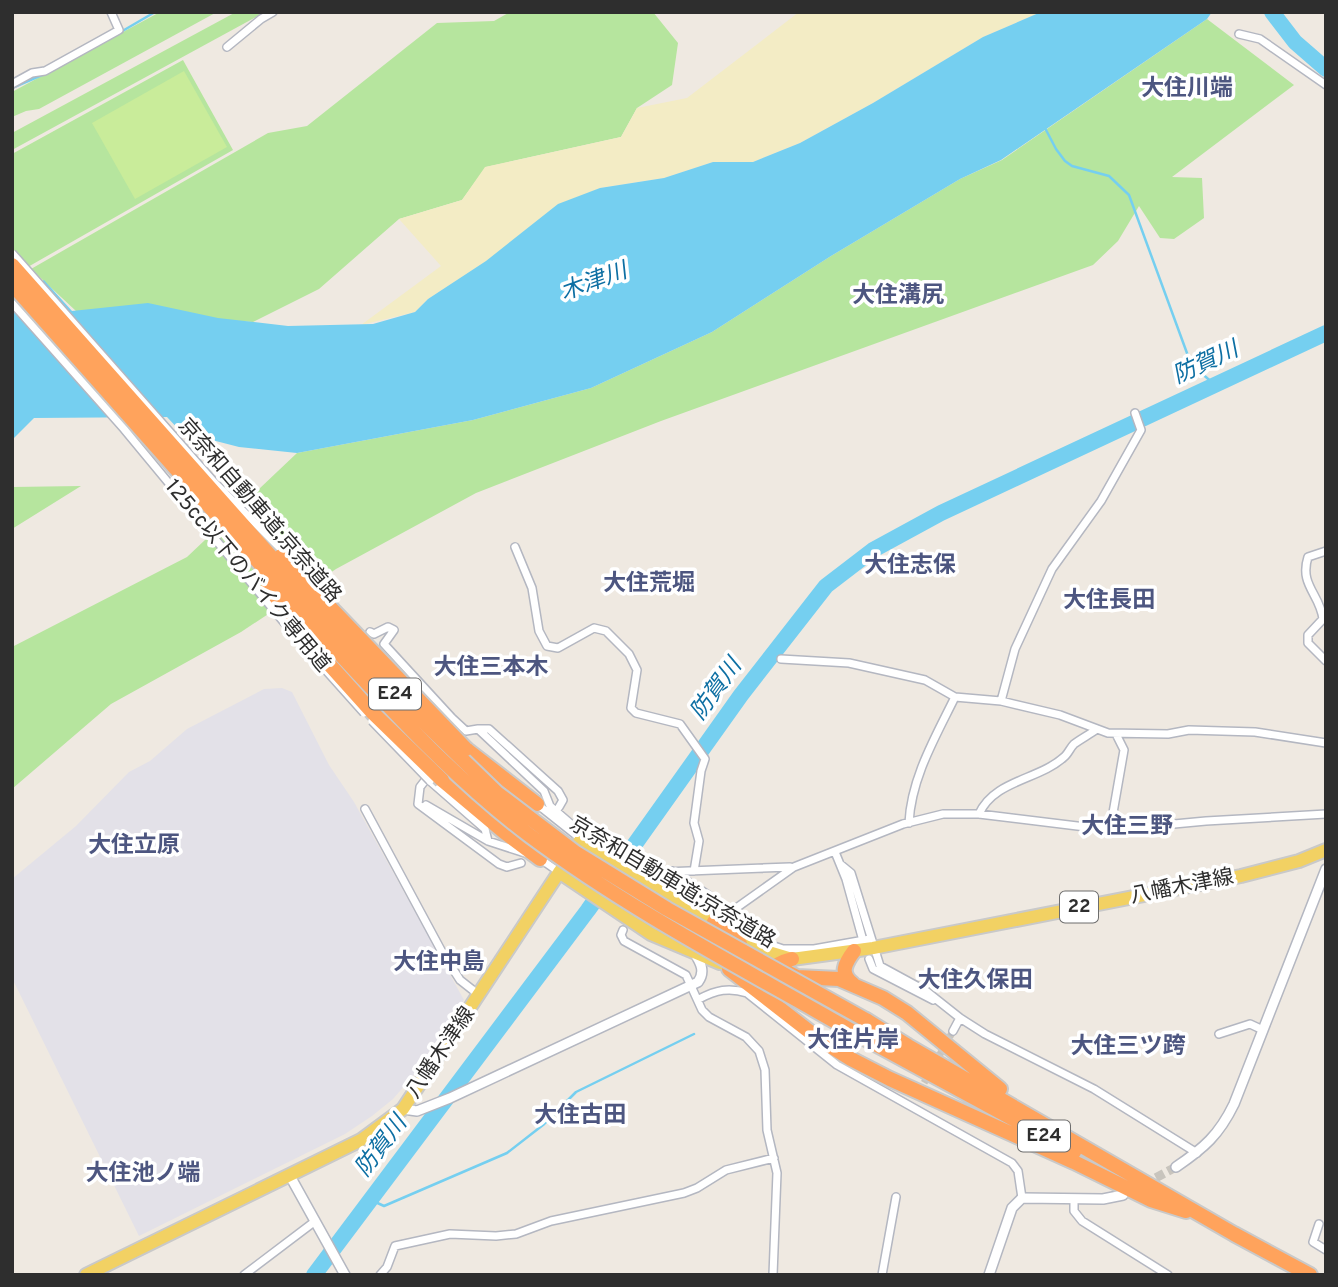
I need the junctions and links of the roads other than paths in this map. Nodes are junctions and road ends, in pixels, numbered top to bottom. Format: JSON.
{"nodes":[{"id":1,"x":273,"y":12,"type":"edge"},
{"id":2,"x":112,"y":13,"type":"edge"},
{"id":3,"x":1239,"y":34,"type":"dead end"},
{"id":4,"x":227,"y":47,"type":"dead end"},
{"id":5,"x":12,"y":84,"type":"edge"},
{"id":6,"x":1326,"y":85,"type":"edge"},
{"id":7,"x":12,"y":253,"type":"edge"},
{"id":8,"x":12,"y":265,"type":"edge"},
{"id":9,"x":12,"y":284,"type":"edge"},
{"id":10,"x":12,"y":303,"type":"edge"},
{"id":11,"x":1135,"y":413,"type":"dead end"},
{"id":12,"x":165,"y":457,"type":"junction"},
{"id":13,"x":226,"y":505,"type":"junction"},
{"id":14,"x":515,"y":547,"type":"dead end"},
{"id":15,"x":1326,"y":551,"type":"edge"},
{"id":16,"x":370,"y":632,"type":"dead end"},
{"id":17,"x":781,"y":659,"type":"dead end"},
{"id":18,"x":1326,"y":661,"type":"edge"},
{"id":19,"x":956,"y":697,"type":"junction"},
{"id":20,"x":1001,"y":701,"type":"junction"},
{"id":21,"x":478,"y":729,"type":"junction"},
{"id":22,"x":1097,"y":729,"type":"junction"},
{"id":23,"x":466,"y":731,"type":"junction"},
{"id":24,"x":1116,"y":734,"type":"junction"},
{"id":25,"x":1326,"y":743,"type":"edge"},
{"id":26,"x":468,"y":746,"type":"junction"},
{"id":27,"x":436,"y":781,"type":"junction"},
{"id":28,"x":418,"y":800,"type":"junction"},
{"id":29,"x":537,"y":804,"type":"joint"},
{"id":30,"x":559,"y":807,"type":"dead end"},
{"id":31,"x":365,"y":809,"type":"dead end"},
{"id":32,"x":979,"y":814,"type":"junction"},
{"id":33,"x":1326,"y":814,"type":"edge"},
{"id":34,"x":909,"y":822,"type":"junction"},
{"id":35,"x":1111,"y":830,"type":"junction"},
{"id":36,"x":581,"y":839,"type":"junction"},
{"id":37,"x":488,"y":841,"type":"junction"},
{"id":38,"x":1326,"y":850,"type":"edge"},
{"id":39,"x":835,"y":852,"type":"junction"},
{"id":40,"x":540,"y":859,"type":"junction"},
{"id":41,"x":521,"y":863,"type":"dead end"},
{"id":42,"x":794,"y":867,"type":"junction"},
{"id":43,"x":1326,"y":869,"type":"edge"},
{"id":44,"x":694,"y":870,"type":"junction"},
{"id":45,"x":672,"y":871,"type":"junction"},
{"id":46,"x":559,"y":872,"type":"junction"},
{"id":47,"x":657,"y":875,"type":"dead end"},
{"id":48,"x":725,"y":917,"type":"junction"},
{"id":49,"x":622,"y":930,"type":"dead end"},
{"id":50,"x":869,"y":946,"type":"junction"},
{"id":51,"x":693,"y":950,"type":"junction"},
{"id":52,"x":855,"y":951,"type":"junction"},
{"id":53,"x":831,"y":955,"type":"junction"},
{"id":54,"x":792,"y":959,"type":"junction"},
{"id":55,"x":720,"y":963,"type":"junction"},
{"id":56,"x":775,"y":966,"type":"junction"},
{"id":57,"x":853,"y":984,"type":"junction"},
{"id":58,"x":692,"y":986,"type":"junction"},
{"id":59,"x":480,"y":995,"type":"junction"},
{"id":60,"x":699,"y":999,"type":"junction"},
{"id":61,"x":772,"y":1000,"type":"junction"},
{"id":62,"x":960,"y":1018,"type":"junction"},
{"id":63,"x":1262,"y":1030,"type":"junction"},
{"id":64,"x":953,"y":1031,"type":"tunnel mouth"},
{"id":65,"x":1219,"y":1034,"type":"dead end"},
{"id":66,"x":916,"y":1098,"type":"tunnel mouth"},
{"id":67,"x":911,"y":1107,"type":"junction"},
{"id":68,"x":403,"y":1109,"type":"junction"},
{"id":69,"x":1081,"y":1145,"type":"junction"},
{"id":70,"x":1197,"y":1153,"type":"junction"},
{"id":71,"x":774,"y":1158,"type":"junction"},
{"id":72,"x":1176,"y":1167,"type":"tunnel mouth"},
{"id":73,"x":290,"y":1176,"type":"junction"},
{"id":74,"x":1123,"y":1195,"type":"dead end"},
{"id":75,"x":896,"y":1197,"type":"dead end"},
{"id":76,"x":1022,"y":1199,"type":"junction"},
{"id":77,"x":1074,"y":1199,"type":"junction"},
{"id":78,"x":1186,"y":1211,"type":"junction"},
{"id":79,"x":314,"y":1222,"type":"junction"},
{"id":80,"x":1319,"y":1224,"type":"dead end"},
{"id":81,"x":1234,"y":1234,"type":"junction"},
{"id":82,"x":1326,"y":1250,"type":"edge"},
{"id":83,"x":86,"y":1275,"type":"edge"},
{"id":84,"x":244,"y":1275,"type":"edge"},
{"id":85,"x":345,"y":1275,"type":"edge"},
{"id":86,"x":380,"y":1275,"type":"edge"},
{"id":87,"x":773,"y":1275,"type":"edge"},
{"id":88,"x":882,"y":1275,"type":"edge"},
{"id":89,"x":989,"y":1275,"type":"edge"},
{"id":90,"x":1168,"y":1275,"type":"edge"},
{"id":91,"x":1310,"y":1275,"type":"edge"}],
"edges":[{"from":1,"to":4,"type":"street"},
{"from":2,"to":5,"type":"street"},
{"from":3,"to":6,"type":"street"},
{"from":7,"to":26,"type":"street","name":"125cc以下のバイク専用道","bridge":true},
{"from":8,"to":13,"type":"highway","name":"京奈和自動車道;京奈道路","number":"E24","bridge":true},
{"from":9,"to":12,"type":"highway","name":"京奈和自動車道;京奈道路","number":"E24","bridge":true},
{"from":10,"to":27,"type":"street","name":"125cc以下のバイク専用道","bridge":true},
{"from":11,"to":20,"type":"street"},
{"from":12,"to":27,"type":"highway","bridge":true},
{"from":12,"to":78,"type":"highway","name":"京奈和自動車道;京奈道路","number":"E24","bridge":true},
{"from":13,"to":26,"type":"highway","bridge":true},
{"from":13,"to":69,"type":"highway","name":"京奈和自動車道;京奈道路","number":"E24","bridge":true},
{"from":14,"to":44,"type":"street"},
{"from":15,"to":18,"type":"street"},
{"from":16,"to":23,"type":"street"},
{"from":17,"to":19,"type":"street"},
{"from":19,"to":20,"type":"street"},
{"from":19,"to":34,"type":"street"},
{"from":20,"to":22,"type":"street"},
{"from":21,"to":23,"type":"street"},
{"from":21,"to":30,"type":"street"},
{"from":21,"to":48,"type":"street"},
{"from":22,"to":24,"type":"street"},
{"from":22,"to":32,"type":"street"},
{"from":23,"to":28,"type":"street"},
{"from":24,"to":25,"type":"street"},
{"from":24,"to":35,"type":"street"},
{"from":26,"to":29,"type":"highway"},
{"from":27,"to":37,"type":"street","name":"125cc以下のバイク専用道"},
{"from":27,"to":40,"type":"highway"},
{"from":28,"to":37,"type":"street"},
{"from":28,"to":41,"type":"street"},
{"from":29,"to":36,"type":"street"},
{"from":31,"to":59,"type":"street"},
{"from":32,"to":34,"type":"street"},
{"from":32,"to":35,"type":"street"},
{"from":33,"to":35,"type":"street"},
{"from":34,"to":39,"type":"street"},
{"from":36,"to":46,"type":"main road","name":"八幡木津線"},
{"from":36,"to":48,"type":"main road","name":"八幡木津線","number":"22"},
{"from":37,"to":40,"type":"street"},
{"from":38,"to":50,"type":"main road","name":"八幡木津線","number":"22"},
{"from":39,"to":42,"type":"street"},
{"from":39,"to":50,"type":"street"},
{"from":40,"to":46,"type":"street"},
{"from":42,"to":44,"type":"street"},
{"from":42,"to":48,"type":"street"},
{"from":43,"to":63,"type":"street"},
{"from":44,"to":45,"type":"street"},
{"from":45,"to":47,"type":"street"},
{"from":45,"to":48,"type":"street"},
{"from":46,"to":51,"type":"main road","name":"八幡木津線","number":"22"},
{"from":46,"to":59,"type":"main road","name":"八幡木津線"},
{"from":48,"to":50,"type":"street"},
{"from":48,"to":54,"type":"main road","name":"八幡木津線","number":"22"},
{"from":48,"to":56,"type":"highway"},
{"from":49,"to":58,"type":"street"},
{"from":50,"to":52,"type":"main road","name":"八幡木津線","number":"22"},
{"from":50,"to":62,"type":"street"},
{"from":51,"to":55,"type":"main road","name":"八幡木津線","number":"22"},
{"from":51,"to":58,"type":"street"},
{"from":52,"to":53,"type":"main road","name":"八幡木津線","number":"22"},
{"from":52,"to":57,"type":"highway"},
{"from":53,"to":54,"type":"main road","name":"八幡木津線","number":"22"},
{"from":53,"to":56,"type":"main road","name":"八幡木津線","number":"22"},
{"from":54,"to":56,"type":"highway"},
{"from":55,"to":56,"type":"main road","name":"八幡木津線","number":"22"},
{"from":55,"to":61,"type":"highway"},
{"from":56,"to":57,"type":"highway"},
{"from":56,"to":61,"type":"highway"},
{"from":57,"to":69,"type":"highway"},
{"from":58,"to":60,"type":"street"},
{"from":58,"to":68,"type":"street"},
{"from":59,"to":68,"type":"main road","name":"八幡木津線"},
{"from":60,"to":67,"type":"street"},
{"from":60,"to":71,"type":"street"},
{"from":61,"to":78,"type":"highway"},
{"from":62,"to":64,"type":"street"},
{"from":62,"to":70,"type":"street"},
{"from":63,"to":65,"type":"street"},
{"from":63,"to":70,"type":"street"},
{"from":66,"to":67,"type":"street"},
{"from":67,"to":76,"type":"street"},
{"from":68,"to":73,"type":"main road","name":"八幡木津線"},
{"from":69,"to":81,"type":"highway","name":"京奈和自動車道;京奈道路","number":"E24"},
{"from":70,"to":72,"type":"street"},
{"from":71,"to":86,"type":"street"},
{"from":71,"to":87,"type":"street"},
{"from":73,"to":79,"type":"street"},
{"from":73,"to":83,"type":"main road","name":"八幡木津線"},
{"from":74,"to":77,"type":"street"},
{"from":75,"to":88,"type":"street"},
{"from":76,"to":77,"type":"street"},
{"from":76,"to":89,"type":"street"},
{"from":77,"to":90,"type":"street"},
{"from":78,"to":81,"type":"highway","name":"京奈和自動車道;京奈道路","number":"E24"},
{"from":79,"to":84,"type":"street"},
{"from":79,"to":85,"type":"street"},
{"from":80,"to":82,"type":"street"},
{"from":81,"to":91,"type":"highway","name":"京奈和自動車道;京奈道路","number":"E24"}]}
